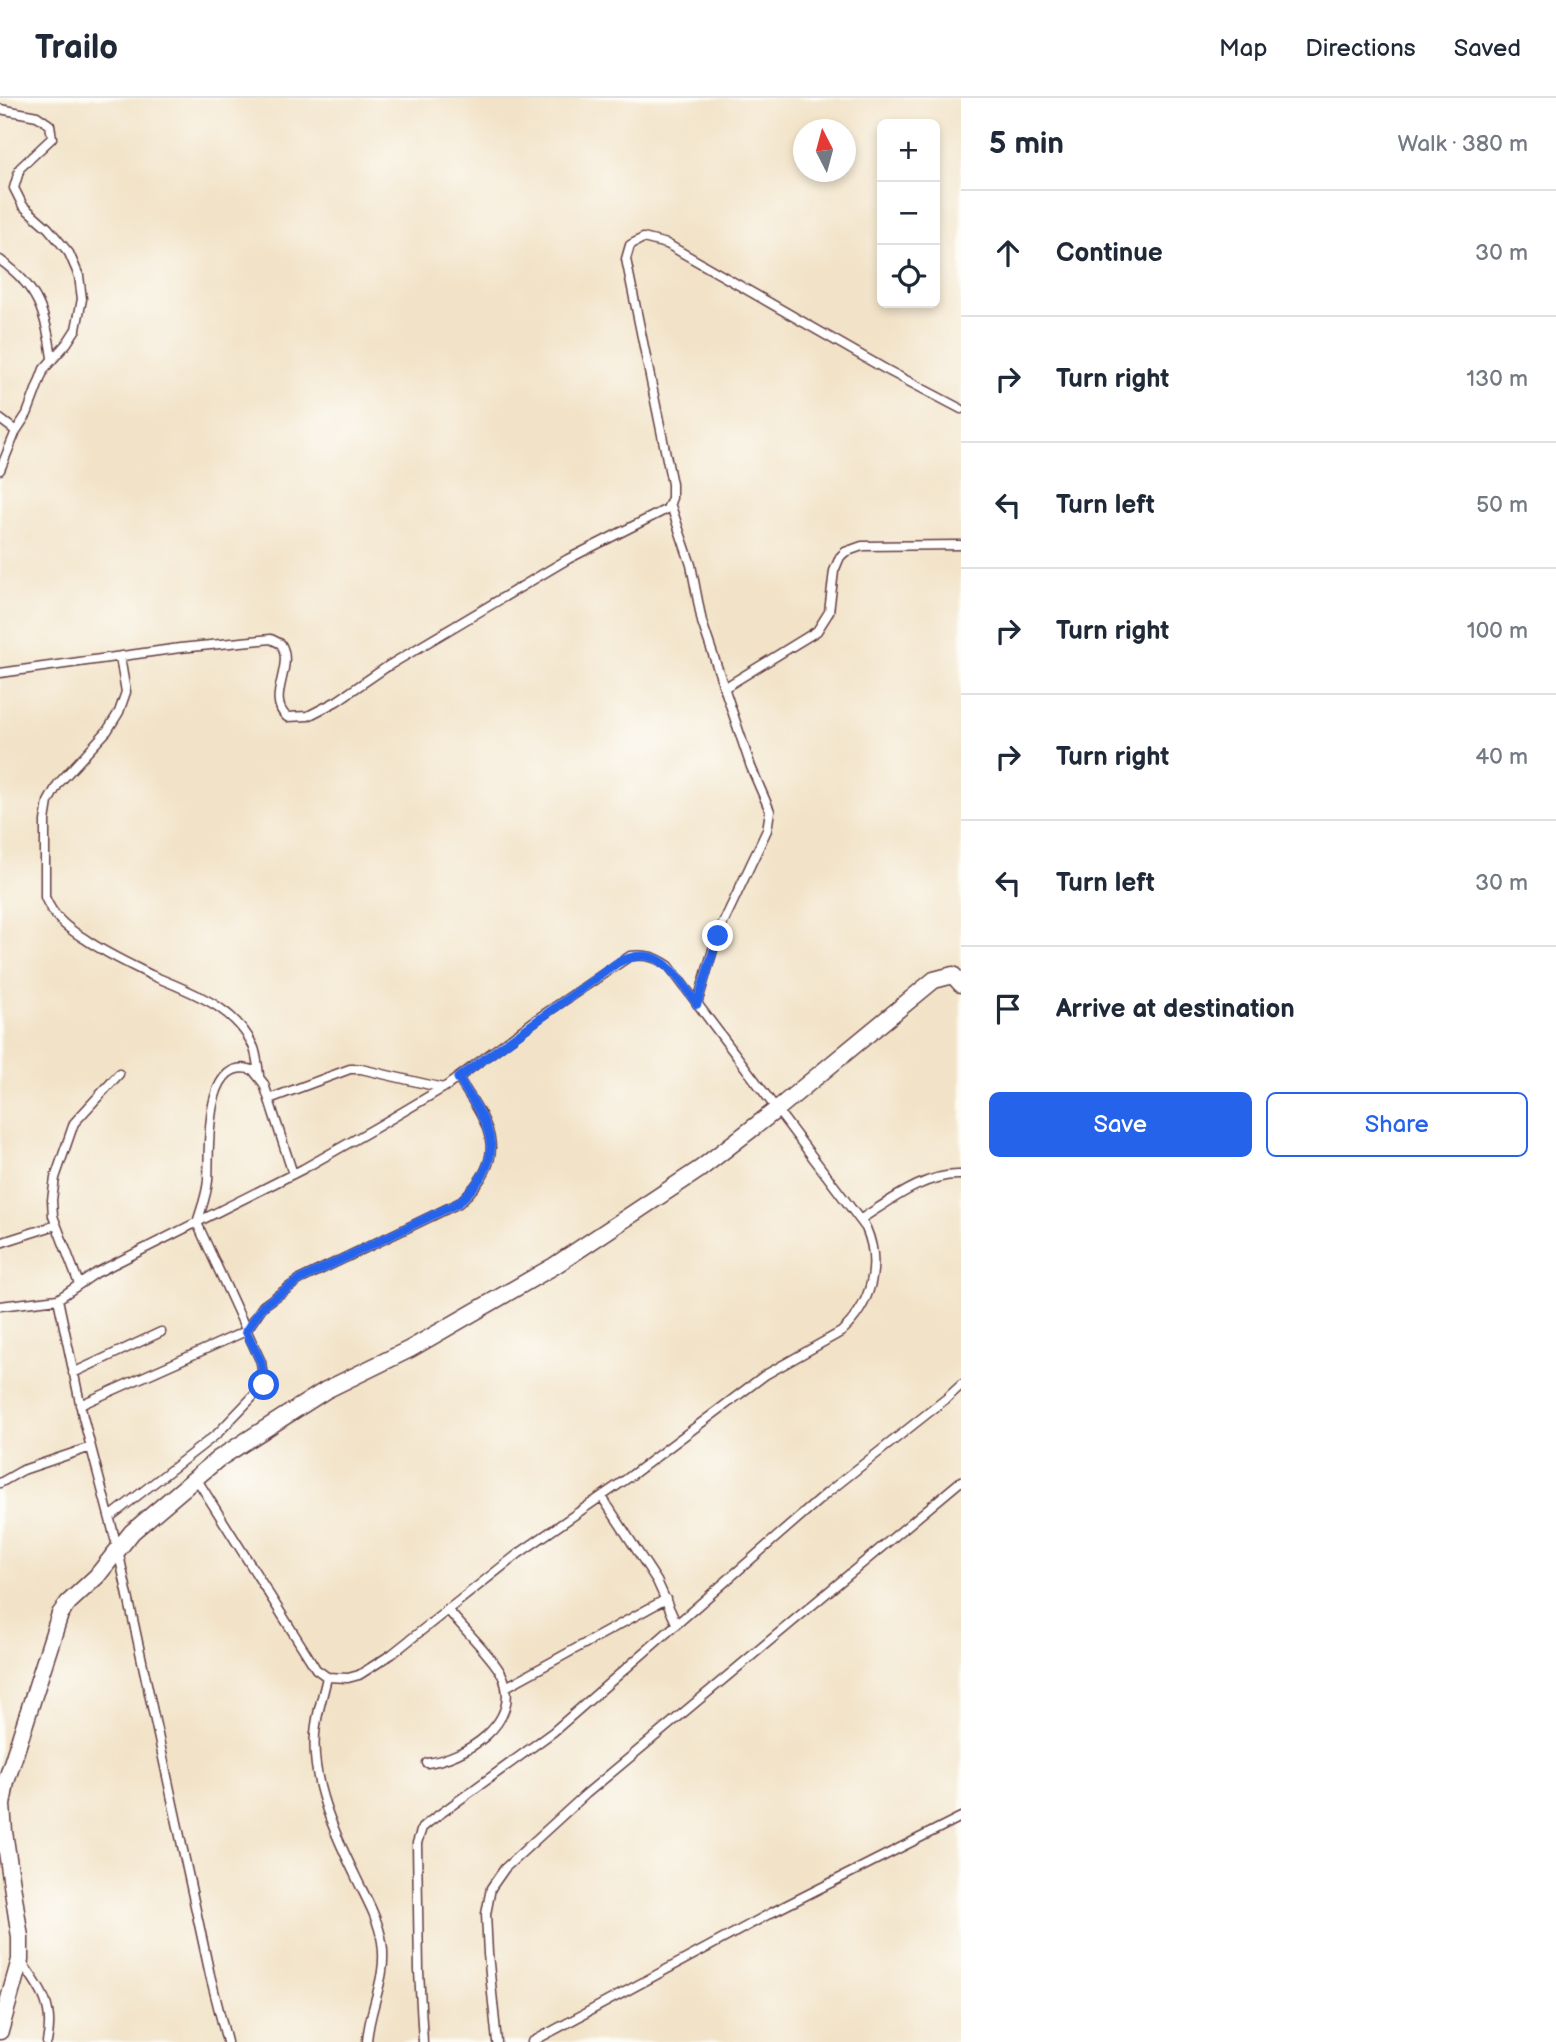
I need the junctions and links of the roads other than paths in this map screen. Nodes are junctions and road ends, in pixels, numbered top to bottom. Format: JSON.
{"nodes":[{"id":1,"x":0,"y":110,"type":"edge"},
{"id":2,"x":0,"y":260,"type":"edge"},
{"id":3,"x":52,"y":358,"type":"junction"},
{"id":4,"x":961,"y":409,"type":"edge"},
{"id":5,"x":2,"y":423,"type":"edge"},
{"id":6,"x":16,"y":431,"type":"junction"},
{"id":7,"x":0,"y":470,"type":"edge"},
{"id":8,"x":670,"y":503,"type":"junction"},
{"id":9,"x":961,"y":545,"type":"edge"},
{"id":10,"x":120,"y":657,"type":"junction"},
{"id":11,"x":0,"y":673,"type":"edge"},
{"id":12,"x":724,"y":688,"type":"junction"},
{"id":13,"x":959,"y":977,"type":"edge"},
{"id":14,"x":697,"y":1004,"type":"junction"},
{"id":15,"x":119,"y":1074,"type":"dead end"},
{"id":16,"x":259,"y":1075,"type":"junction"},
{"id":17,"x":458,"y":1078,"type":"junction"},
{"id":18,"x":443,"y":1088,"type":"junction"},
{"id":19,"x":269,"y":1099,"type":"junction"},
{"id":20,"x":776,"y":1110,"type":"junction"},
{"id":21,"x":293,"y":1174,"type":"junction"},
{"id":22,"x":961,"y":1175,"type":"edge"},
{"id":23,"x":860,"y":1219,"type":"junction"},
{"id":24,"x":197,"y":1223,"type":"junction"},
{"id":25,"x":56,"y":1225,"type":"junction"},
{"id":26,"x":0,"y":1243,"type":"edge"},
{"id":27,"x":79,"y":1284,"type":"junction"},
{"id":28,"x":58,"y":1299,"type":"junction"},
{"id":29,"x":0,"y":1306,"type":"edge"},
{"id":30,"x":246,"y":1331,"type":"junction"},
{"id":31,"x":161,"y":1332,"type":"dead end"},
{"id":32,"x":73,"y":1373,"type":"junction"},
{"id":33,"x":961,"y":1385,"type":"edge"},
{"id":34,"x":80,"y":1405,"type":"junction"},
{"id":35,"x":91,"y":1447,"type":"junction"},
{"id":36,"x":196,"y":1478,"type":"junction"},
{"id":37,"x":961,"y":1481,"type":"edge"},
{"id":38,"x":0,"y":1483,"type":"edge"},
{"id":39,"x":602,"y":1497,"type":"junction"},
{"id":40,"x":110,"y":1517,"type":"junction"},
{"id":41,"x":118,"y":1550,"type":"junction"},
{"id":42,"x":666,"y":1599,"type":"junction"},
{"id":43,"x":447,"y":1609,"type":"junction"},
{"id":44,"x":676,"y":1623,"type":"junction"},
{"id":45,"x":327,"y":1677,"type":"junction"},
{"id":46,"x":506,"y":1687,"type":"junction"},
{"id":47,"x":427,"y":1763,"type":"dead end"},
{"id":48,"x":1,"y":1806,"type":"edge"},
{"id":49,"x":961,"y":1817,"type":"edge"},
{"id":50,"x":20,"y":1959,"type":"junction"},
{"id":51,"x":0,"y":2031,"type":"edge"},
{"id":52,"x":47,"y":2042,"type":"edge"},
{"id":53,"x":227,"y":2042,"type":"edge"},
{"id":54,"x":367,"y":2042,"type":"edge"},
{"id":55,"x":423,"y":2042,"type":"edge"},
{"id":56,"x":498,"y":2042,"type":"edge"},
{"id":57,"x":533,"y":2042,"type":"edge"}],
"edges":[{"from":1,"to":3,"type":"lane"},
{"from":2,"to":3,"type":"lane"},
{"from":3,"to":6,"type":"lane"},
{"from":4,"to":8,"type":"lane"},
{"from":5,"to":6,"type":"lane"},
{"from":6,"to":7,"type":"lane"},
{"from":8,"to":10,"type":"lane"},
{"from":8,"to":12,"type":"lane"},
{"from":9,"to":12,"type":"lane"},
{"from":10,"to":11,"type":"lane"},
{"from":10,"to":16,"type":"lane"},
{"from":12,"to":14,"type":"lane"},
{"from":13,"to":20,"type":"street"},
{"from":14,"to":17,"type":"lane"},
{"from":14,"to":20,"type":"lane"},
{"from":15,"to":25,"type":"lane"},
{"from":16,"to":19,"type":"lane"},
{"from":16,"to":24,"type":"lane"},
{"from":17,"to":18,"type":"lane"},
{"from":17,"to":30,"type":"lane"},
{"from":18,"to":19,"type":"lane"},
{"from":18,"to":21,"type":"lane"},
{"from":19,"to":21,"type":"lane"},
{"from":20,"to":23,"type":"lane"},
{"from":20,"to":36,"type":"street"},
{"from":21,"to":24,"type":"lane"},
{"from":22,"to":23,"type":"lane"},
{"from":23,"to":39,"type":"lane"},
{"from":24,"to":27,"type":"lane"},
{"from":24,"to":30,"type":"lane"},
{"from":25,"to":26,"type":"lane"},
{"from":25,"to":27,"type":"lane"},
{"from":27,"to":28,"type":"lane"},
{"from":28,"to":29,"type":"lane"},
{"from":28,"to":32,"type":"lane"},
{"from":30,"to":34,"type":"lane"},
{"from":30,"to":40,"type":"lane"},
{"from":31,"to":32,"type":"lane"},
{"from":32,"to":34,"type":"lane"},
{"from":33,"to":44,"type":"lane"},
{"from":34,"to":35,"type":"lane"},
{"from":35,"to":38,"type":"lane"},
{"from":35,"to":40,"type":"lane"},
{"from":36,"to":41,"type":"street"},
{"from":36,"to":45,"type":"lane"},
{"from":37,"to":56,"type":"lane"},
{"from":39,"to":42,"type":"lane"},
{"from":39,"to":43,"type":"lane"},
{"from":40,"to":41,"type":"lane"},
{"from":41,"to":48,"type":"street"},
{"from":41,"to":53,"type":"lane"},
{"from":42,"to":44,"type":"lane"},
{"from":42,"to":46,"type":"lane"},
{"from":43,"to":45,"type":"lane"},
{"from":43,"to":46,"type":"lane"},
{"from":44,"to":55,"type":"lane"},
{"from":45,"to":54,"type":"lane"},
{"from":46,"to":47,"type":"lane"},
{"from":48,"to":50,"type":"street"},
{"from":49,"to":57,"type":"lane"},
{"from":50,"to":51,"type":"street"},
{"from":50,"to":52,"type":"lane"}]}
